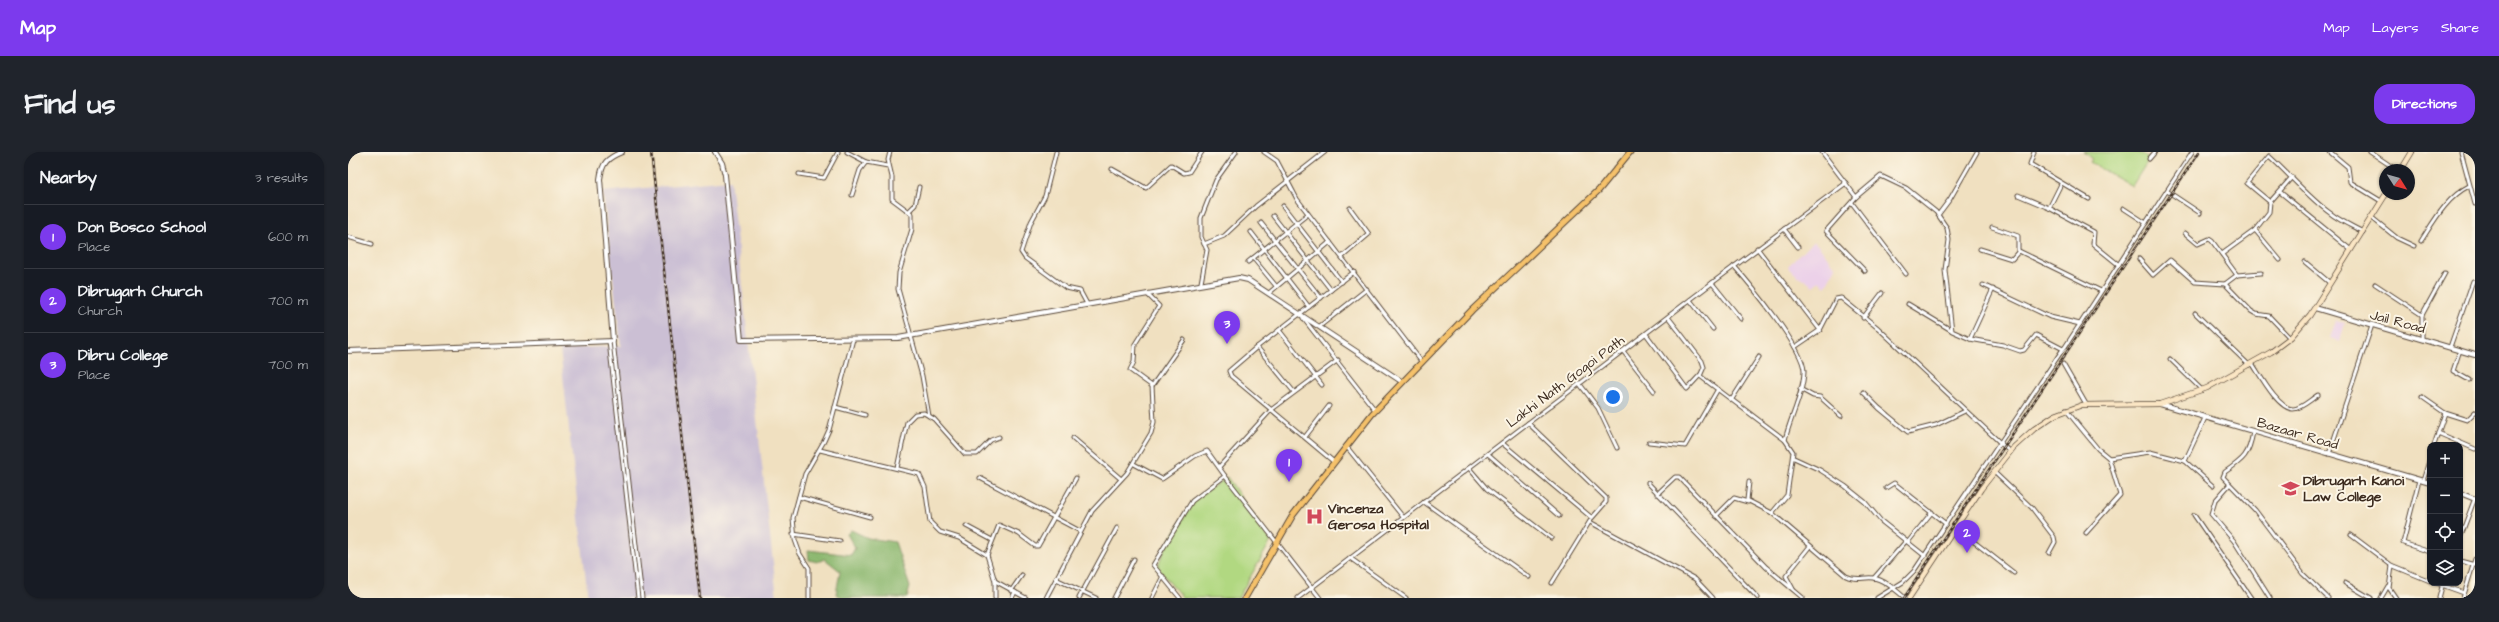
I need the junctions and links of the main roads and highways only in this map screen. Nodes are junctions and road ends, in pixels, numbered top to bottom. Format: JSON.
{"nodes":[{"id":1,"x":1630,"y":152,"type":"edge"},
{"id":2,"x":2412,"y":152,"type":"edge"},
{"id":3,"x":2405,"y":164,"type":"edge"},
{"id":4,"x":2383,"y":200,"type":"edge"},
{"id":5,"x":1245,"y":598,"type":"edge"},
{"id":6,"x":1909,"y":598,"type":"edge"}],
"edges":[{"from":1,"to":5,"type":"main road"},
{"from":2,"to":3,"type":"main road"},
{"from":4,"to":6,"type":"main road"}]}
